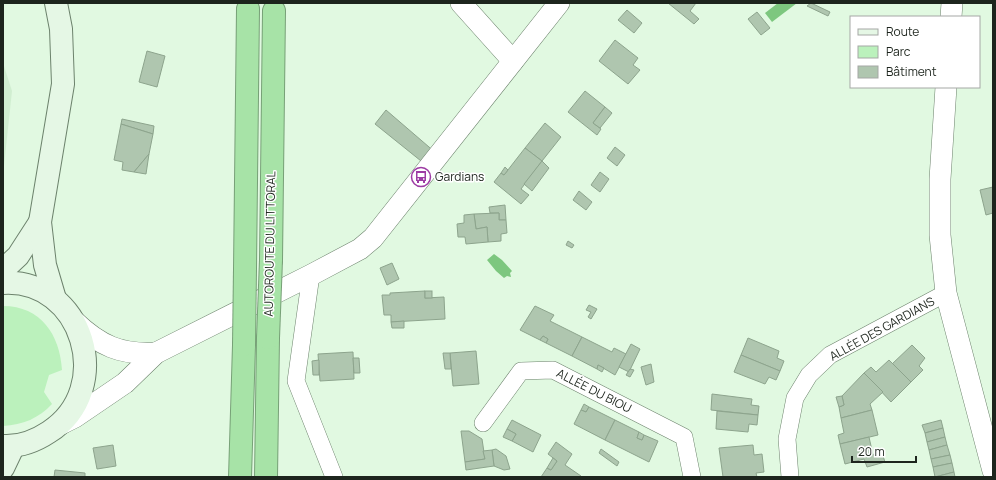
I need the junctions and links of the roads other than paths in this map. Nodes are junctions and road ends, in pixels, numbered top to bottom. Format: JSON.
{"nodes":[{"id":1,"x":56,"y":3,"type":"edge"},
{"id":2,"x":461,"y":3,"type":"edge"},
{"id":3,"x":559,"y":3,"type":"edge"},
{"id":4,"x":952,"y":3,"type":"edge"},
{"id":5,"x":248,"y":9,"type":"dead end"},
{"id":6,"x":274,"y":11,"type":"dead end"},
{"id":7,"x":951,"y":16,"type":"edge"},
{"id":8,"x":513,"y":61,"type":"junction"},
{"id":9,"x":946,"y":88,"type":"edge"},
{"id":10,"x":40,"y":222,"type":"junction"},
{"id":11,"x":3,"y":270,"type":"edge"},
{"id":12,"x":311,"y":275,"type":"junction"},
{"id":13,"x":3,"y":284,"type":"edge"},
{"id":14,"x":946,"y":293,"type":"junction"},
{"id":15,"x":55,"y":299,"type":"junction"},
{"id":16,"x":74,"y":321,"type":"junction"},
{"id":17,"x":156,"y":352,"type":"junction"},
{"id":18,"x":483,"y":422,"type":"dead end"},
{"id":19,"x":61,"y":424,"type":"junction"},
{"id":20,"x":8,"y":446,"type":"edge"},
{"id":21,"x":3,"y":468,"type":"edge"},
{"id":22,"x":993,"y":471,"type":"edge"},
{"id":23,"x":240,"y":477,"type":"edge"},
{"id":24,"x":266,"y":477,"type":"edge"},
{"id":25,"x":334,"y":477,"type":"edge"},
{"id":26,"x":692,"y":477,"type":"edge"},
{"id":27,"x":790,"y":477,"type":"edge"}],
"edges":[{"from":1,"to":10,"type":"main road"},
{"from":2,"to":8,"type":"street"},
{"from":3,"to":8,"type":"street"},
{"from":4,"to":7,"type":"street"},
{"from":5,"to":23,"type":"highway","name":"AUTOROUTE DU LITTORAL","bridge":true},
{"from":6,"to":24,"type":"highway","name":"AUTOROUTE DU LITTORAL","bridge":true},
{"from":8,"to":12,"type":"street"},
{"from":9,"to":14,"type":"street"},
{"from":10,"to":11,"type":"main road"},
{"from":10,"to":15,"type":"main road"},
{"from":12,"to":17,"type":"street"},
{"from":12,"to":25,"type":"street"},
{"from":13,"to":15,"type":"main road"},
{"from":14,"to":22,"type":"street"},
{"from":14,"to":27,"type":"street","name":"ALLÉE DES GARDIANS"},
{"from":15,"to":16,"type":"main road"},
{"from":16,"to":17,"type":"street"},
{"from":16,"to":19,"type":"main road"},
{"from":17,"to":19,"type":"street"},
{"from":18,"to":26,"type":"street","name":"ALLÉE DU BIOU"},
{"from":19,"to":20,"type":"main road"},
{"from":20,"to":21,"type":"main road"}]}
